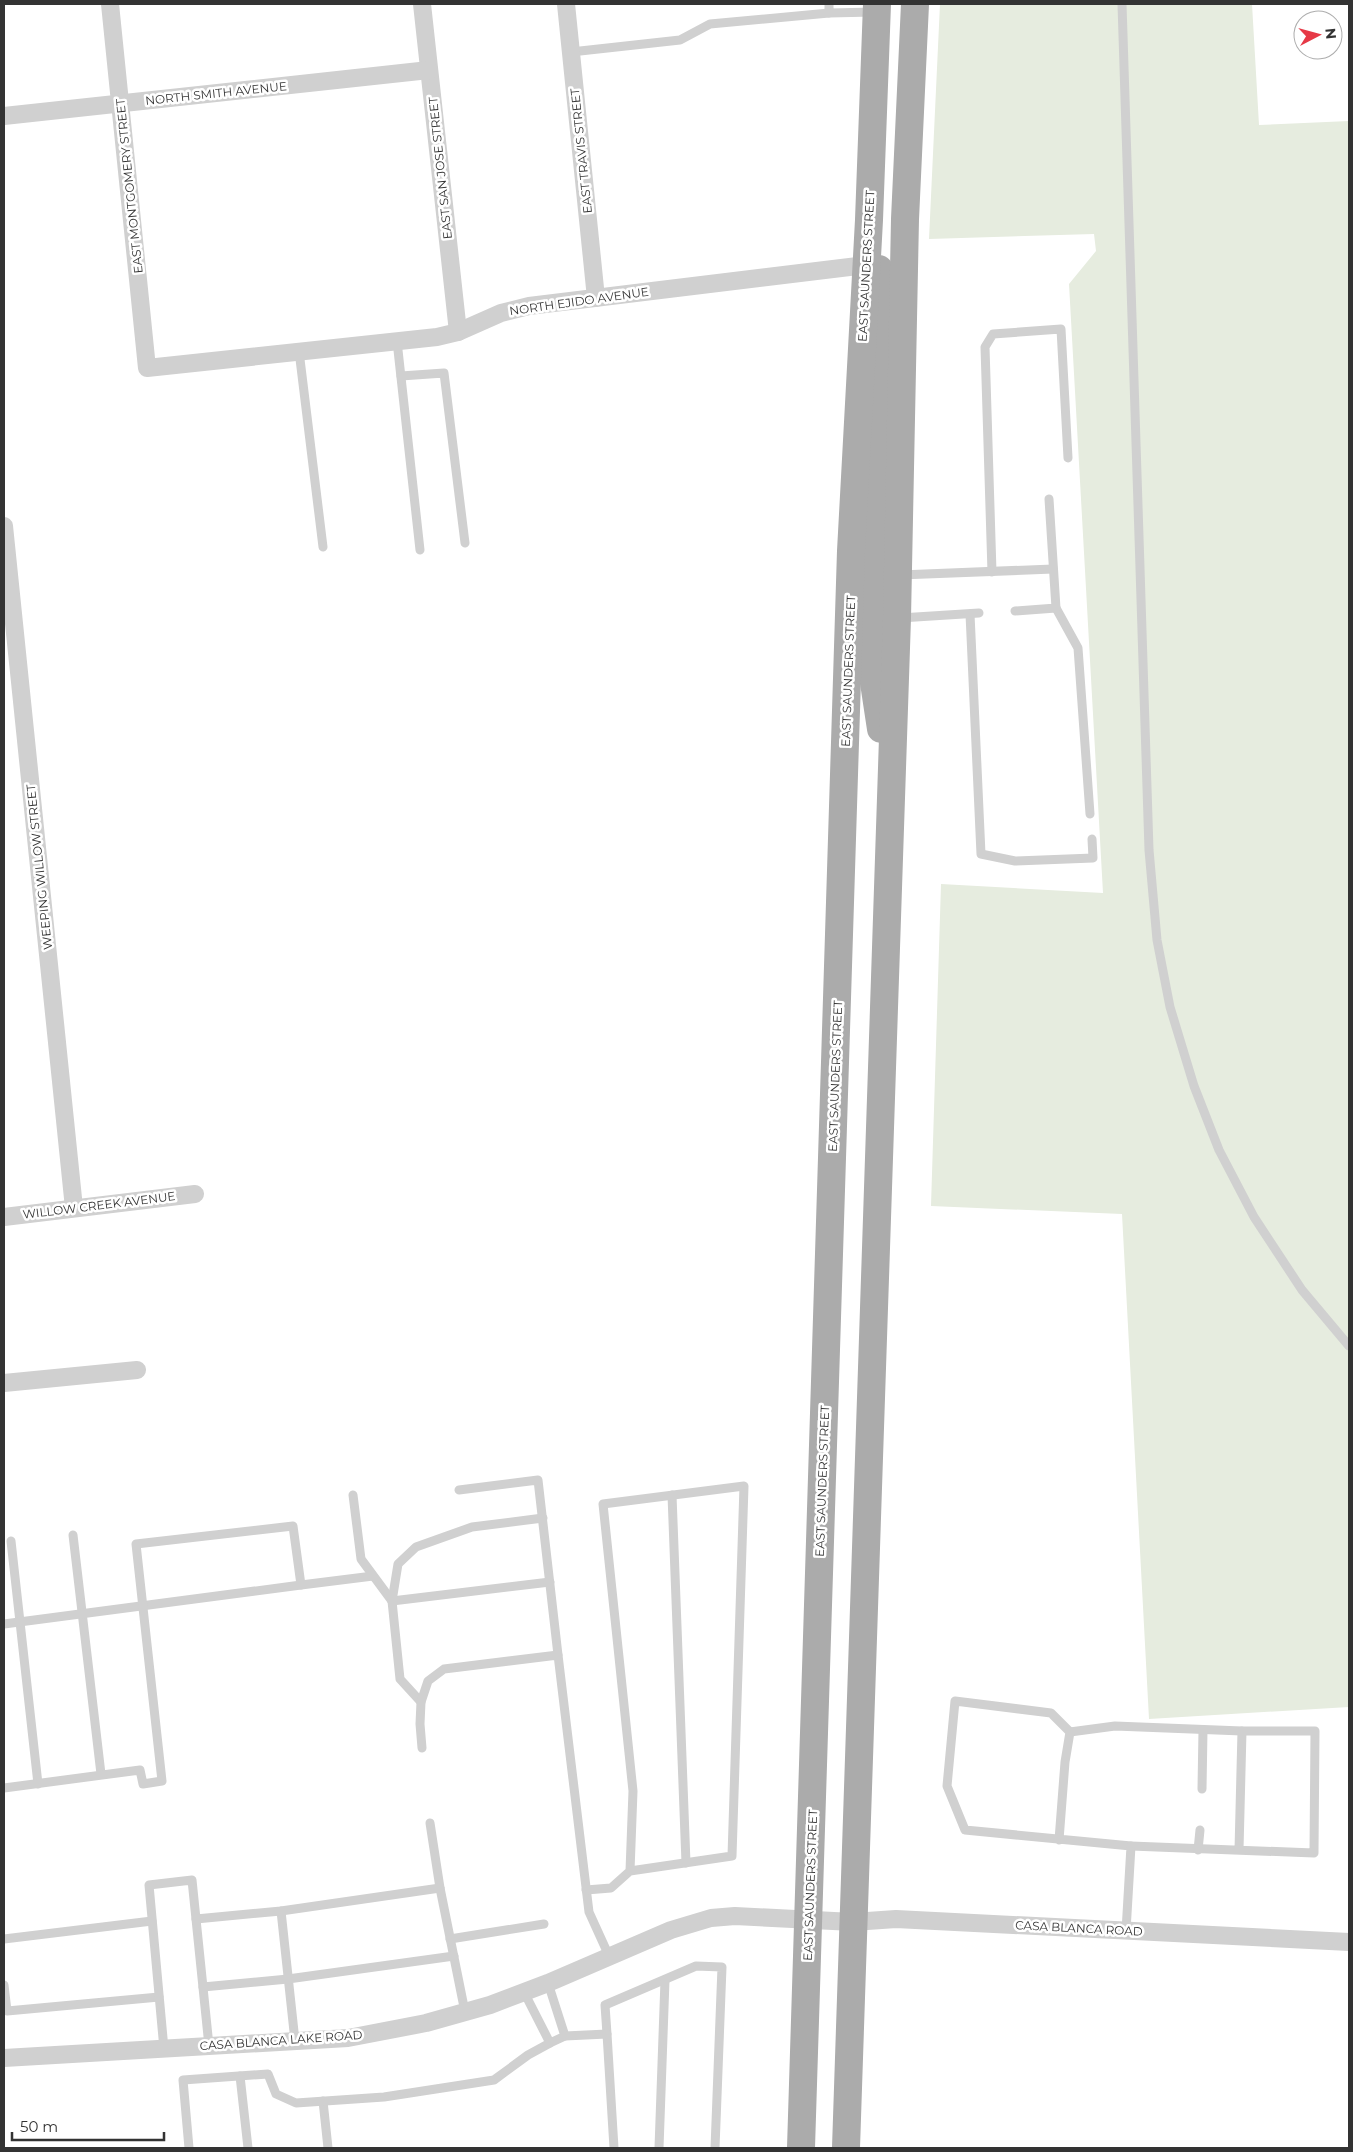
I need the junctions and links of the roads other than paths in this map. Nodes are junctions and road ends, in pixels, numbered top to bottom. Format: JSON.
{"nodes":[{"id":1,"x":110,"y":4,"type":"edge"},
{"id":2,"x":422,"y":4,"type":"edge"},
{"id":3,"x":566,"y":4,"type":"edge"},
{"id":4,"x":829,"y":4,"type":"edge"},
{"id":5,"x":915,"y":4,"type":"edge"},
{"id":6,"x":1122,"y":4,"type":"edge"},
{"id":7,"x":877,"y":8,"type":"edge"},
{"id":8,"x":829,"y":14,"type":"junction"},
{"id":9,"x":571,"y":52,"type":"junction"},
{"id":10,"x":429,"y":70,"type":"junction"},
{"id":11,"x":120,"y":103,"type":"junction"},
{"id":12,"x":4,"y":116,"type":"edge"},
{"id":13,"x":866,"y":265,"type":"junction"},
{"id":14,"x":596,"y":298,"type":"junction"},
{"id":15,"x":458,"y":332,"type":"junction"},
{"id":16,"x":397,"y":341,"type":"junction"},
{"id":17,"x":299,"y":351,"type":"junction"},
{"id":18,"x":147,"y":368,"type":"joint"},
{"id":19,"x":402,"y":376,"type":"junction"},
{"id":20,"x":1068,"y":458,"type":"dead end"},
{"id":21,"x":1049,"y":499,"type":"dead end"},
{"id":22,"x":4,"y":526,"type":"edge"},
{"id":23,"x":465,"y":543,"type":"dead end"},
{"id":24,"x":323,"y":547,"type":"dead end"},
{"id":25,"x":420,"y":550,"type":"dead end"},
{"id":26,"x":1053,"y":569,"type":"junction"},
{"id":27,"x":992,"y":572,"type":"junction"},
{"id":28,"x":897,"y":575,"type":"junction"},
{"id":29,"x":1056,"y":608,"type":"junction"},
{"id":30,"x":1016,"y":611,"type":"dead end"},
{"id":31,"x":897,"y":618,"type":"junction"},
{"id":32,"x":891,"y":774,"type":"junction"},
{"id":33,"x":1090,"y":814,"type":"dead end"},
{"id":34,"x":1092,"y":839,"type":"dead end"},
{"id":35,"x":195,"y":1194,"type":"dead end"},
{"id":36,"x":74,"y":1208,"type":"junction"},
{"id":37,"x":4,"y":1217,"type":"edge"},
{"id":38,"x":1349,"y":1346,"type":"edge"},
{"id":39,"x":136,"y":1370,"type":"dead end"},
{"id":40,"x":4,"y":1383,"type":"edge"},
{"id":41,"x":460,"y":1490,"type":"dead end"},
{"id":42,"x":353,"y":1495,"type":"dead end"},
{"id":43,"x":672,"y":1495,"type":"junction"},
{"id":44,"x":542,"y":1518,"type":"junction"},
{"id":45,"x":73,"y":1535,"type":"dead end"},
{"id":46,"x":11,"y":1541,"type":"dead end"},
{"id":47,"x":373,"y":1576,"type":"junction"},
{"id":48,"x":550,"y":1582,"type":"junction"},
{"id":49,"x":301,"y":1585,"type":"junction"},
{"id":50,"x":392,"y":1600,"type":"junction"},
{"id":51,"x":143,"y":1607,"type":"junction"},
{"id":52,"x":82,"y":1614,"type":"junction"},
{"id":53,"x":21,"y":1622,"type":"junction"},
{"id":54,"x":4,"y":1624,"type":"edge"},
{"id":55,"x":558,"y":1655,"type":"junction"},
{"id":56,"x":421,"y":1702,"type":"junction"},
{"id":57,"x":1203,"y":1730,"type":"junction"},
{"id":58,"x":1242,"y":1731,"type":"junction"},
{"id":59,"x":1070,"y":1732,"type":"junction"},
{"id":60,"x":422,"y":1748,"type":"dead end"},
{"id":61,"x":101,"y":1774,"type":"junction"},
{"id":62,"x":38,"y":1784,"type":"junction"},
{"id":63,"x":4,"y":1788,"type":"edge"},
{"id":64,"x":1202,"y":1789,"type":"dead end"},
{"id":65,"x":430,"y":1823,"type":"dead end"},
{"id":66,"x":1200,"y":1830,"type":"dead end"},
{"id":67,"x":1059,"y":1840,"type":"junction"},
{"id":68,"x":1131,"y":1846,"type":"junction"},
{"id":69,"x":1198,"y":1850,"type":"junction"},
{"id":70,"x":1239,"y":1850,"type":"junction"},
{"id":71,"x":686,"y":1862,"type":"junction"},
{"id":72,"x":630,"y":1871,"type":"junction"},
{"id":73,"x":440,"y":1888,"type":"junction"},
{"id":74,"x":586,"y":1890,"type":"junction"},
{"id":75,"x":281,"y":1910,"type":"junction"},
{"id":76,"x":809,"y":1918,"type":"junction"},
{"id":77,"x":196,"y":1919,"type":"junction"},
{"id":78,"x":152,"y":1921,"type":"junction"},
{"id":79,"x":853,"y":1922,"type":"junction"},
{"id":80,"x":544,"y":1924,"type":"dead end"},
{"id":81,"x":1126,"y":1931,"type":"junction"},
{"id":82,"x":4,"y":1939,"type":"edge"},
{"id":83,"x":450,"y":1939,"type":"junction"},
{"id":84,"x":1349,"y":1942,"type":"edge"},
{"id":85,"x":454,"y":1956,"type":"junction"},
{"id":86,"x":609,"y":1956,"type":"junction"},
{"id":87,"x":288,"y":1979,"type":"junction"},
{"id":88,"x":665,"y":1980,"type":"junction"},
{"id":89,"x":548,"y":1983,"type":"junction"},
{"id":90,"x":4,"y":1985,"type":"edge"},
{"id":91,"x":203,"y":1987,"type":"junction"},
{"id":92,"x":524,"y":1992,"type":"junction"},
{"id":93,"x":159,"y":1997,"type":"junction"},
{"id":94,"x":466,"y":2012,"type":"junction"},
{"id":95,"x":607,"y":2034,"type":"junction"},
{"id":96,"x":565,"y":2036,"type":"junction"},
{"id":97,"x":295,"y":2041,"type":"junction"},
{"id":98,"x":550,"y":2043,"type":"junction"},
{"id":99,"x":209,"y":2046,"type":"junction"},
{"id":100,"x":164,"y":2049,"type":"junction"},
{"id":101,"x":4,"y":2058,"type":"edge"},
{"id":102,"x":240,"y":2076,"type":"junction"},
{"id":103,"x":323,"y":2101,"type":"junction"},
{"id":104,"x":189,"y":2148,"type":"edge"},
{"id":105,"x":248,"y":2148,"type":"edge"},
{"id":106,"x":328,"y":2148,"type":"edge"},
{"id":107,"x":614,"y":2148,"type":"edge"},
{"id":108,"x":659,"y":2148,"type":"edge"},
{"id":109,"x":715,"y":2148,"type":"edge"},
{"id":110,"x":801,"y":2148,"type":"edge"},
{"id":111,"x":846,"y":2148,"type":"edge"}],
"edges":[{"from":1,"to":11,"type":"street","name":"EAST MONTGOMERY STREET"},
{"from":2,"to":10,"type":"street","name":"EAST SAN JOSE STREET"},
{"from":3,"to":9,"type":"street","name":"EAST TRAVIS STREET"},
{"from":4,"to":8,"type":"lane"},
{"from":5,"to":28,"type":"main road"},
{"from":6,"to":38,"type":"lane"},
{"from":7,"to":8,"type":"lane"},
{"from":7,"to":13,"type":"main road","name":"EAST SAUNDERS STREET"},
{"from":8,"to":9,"type":"lane"},
{"from":9,"to":14,"type":"street","name":"EAST TRAVIS STREET"},
{"from":10,"to":11,"type":"street","name":"NORTH SMITH AVENUE"},
{"from":10,"to":15,"type":"street","name":"EAST SAN JOSE STREET"},
{"from":11,"to":12,"type":"street","name":"NORTH SMITH AVENUE"},
{"from":11,"to":18,"type":"street","name":"EAST MONTGOMERY STREET"},
{"from":13,"to":14,"type":"street","name":"NORTH EJIDO AVENUE"},
{"from":13,"to":32,"type":"main road"},
{"from":13,"to":76,"type":"main road","name":"EAST SAUNDERS STREET"},
{"from":14,"to":15,"type":"street","name":"NORTH EJIDO AVENUE"},
{"from":15,"to":16,"type":"street","name":"NORTH EJIDO AVENUE"},
{"from":16,"to":17,"type":"street","name":"NORTH EJIDO AVENUE"},
{"from":16,"to":19,"type":"lane"},
{"from":17,"to":18,"type":"street","name":"NORTH EJIDO AVENUE"},
{"from":17,"to":24,"type":"lane"},
{"from":19,"to":23,"type":"lane"},
{"from":19,"to":25,"type":"lane"},
{"from":20,"to":27,"type":"lane"},
{"from":21,"to":26,"type":"lane"},
{"from":22,"to":36,"type":"street","name":"WEEPING WILLOW STREET"},
{"from":26,"to":27,"type":"lane"},
{"from":26,"to":29,"type":"lane"},
{"from":27,"to":28,"type":"lane"},
{"from":28,"to":31,"type":"main road"},
{"from":29,"to":30,"type":"lane"},
{"from":29,"to":33,"type":"lane"},
{"from":31,"to":32,"type":"main road"},
{"from":31,"to":34,"type":"lane"},
{"from":32,"to":79,"type":"main road"},
{"from":35,"to":36,"type":"street","name":"WILLOW CREEK AVENUE"},
{"from":36,"to":37,"type":"street","name":"WILLOW CREEK AVENUE"},
{"from":39,"to":40,"type":"street"},
{"from":41,"to":44,"type":"lane"},
{"from":42,"to":47,"type":"lane"},
{"from":43,"to":71,"type":"lane"},
{"from":43,"to":71,"type":"lane"},
{"from":43,"to":72,"type":"lane"},
{"from":44,"to":48,"type":"lane"},
{"from":44,"to":50,"type":"lane"},
{"from":45,"to":52,"type":"lane"},
{"from":46,"to":53,"type":"lane"},
{"from":47,"to":49,"type":"lane"},
{"from":47,"to":50,"type":"lane"},
{"from":48,"to":50,"type":"lane"},
{"from":48,"to":55,"type":"lane"},
{"from":49,"to":51,"type":"lane"},
{"from":49,"to":51,"type":"lane"},
{"from":50,"to":56,"type":"lane"},
{"from":51,"to":52,"type":"lane"},
{"from":51,"to":61,"type":"lane"},
{"from":52,"to":53,"type":"lane"},
{"from":52,"to":61,"type":"lane"},
{"from":53,"to":54,"type":"lane"},
{"from":53,"to":62,"type":"lane"},
{"from":55,"to":56,"type":"lane"},
{"from":55,"to":74,"type":"lane"},
{"from":56,"to":60,"type":"lane"},
{"from":57,"to":58,"type":"lane"},
{"from":57,"to":59,"type":"lane"},
{"from":57,"to":64,"type":"lane"},
{"from":58,"to":70,"type":"lane"},
{"from":58,"to":70,"type":"lane"},
{"from":59,"to":67,"type":"lane"},
{"from":59,"to":67,"type":"lane"},
{"from":61,"to":62,"type":"lane"},
{"from":62,"to":63,"type":"lane"},
{"from":65,"to":73,"type":"lane"},
{"from":66,"to":69,"type":"lane"},
{"from":67,"to":68,"type":"lane"},
{"from":68,"to":69,"type":"lane"},
{"from":68,"to":81,"type":"lane"},
{"from":69,"to":70,"type":"lane"},
{"from":71,"to":72,"type":"lane"},
{"from":72,"to":74,"type":"lane"},
{"from":73,"to":75,"type":"lane"},
{"from":73,"to":83,"type":"lane"},
{"from":74,"to":86,"type":"lane"},
{"from":75,"to":77,"type":"lane"},
{"from":75,"to":87,"type":"lane"},
{"from":76,"to":79,"type":"street","name":"CASA BLANCA ROAD"},
{"from":76,"to":86,"type":"street","name":"CASA BLANCA LAKE ROAD"},
{"from":76,"to":110,"type":"main road","name":"EAST SAUNDERS STREET"},
{"from":77,"to":78,"type":"lane"},
{"from":77,"to":91,"type":"lane"},
{"from":78,"to":82,"type":"lane"},
{"from":78,"to":93,"type":"lane"},
{"from":79,"to":81,"type":"street","name":"CASA BLANCA ROAD"},
{"from":79,"to":111,"type":"main road"},
{"from":80,"to":83,"type":"lane"},
{"from":81,"to":84,"type":"street","name":"CASA BLANCA ROAD"},
{"from":83,"to":85,"type":"lane"},
{"from":85,"to":87,"type":"lane"},
{"from":85,"to":94,"type":"lane"},
{"from":86,"to":89,"type":"street","name":"CASA BLANCA LAKE ROAD"},
{"from":87,"to":91,"type":"lane"},
{"from":87,"to":97,"type":"lane"},
{"from":88,"to":95,"type":"lane"},
{"from":88,"to":108,"type":"lane"},
{"from":88,"to":109,"type":"lane"},
{"from":89,"to":92,"type":"street","name":"CASA BLANCA LAKE ROAD"},
{"from":89,"to":96,"type":"lane"},
{"from":90,"to":93,"type":"lane"},
{"from":91,"to":99,"type":"lane"},
{"from":92,"to":94,"type":"street","name":"CASA BLANCA LAKE ROAD"},
{"from":92,"to":98,"type":"lane"},
{"from":93,"to":100,"type":"lane"},
{"from":94,"to":97,"type":"street","name":"CASA BLANCA LAKE ROAD"},
{"from":95,"to":96,"type":"lane"},
{"from":95,"to":107,"type":"lane"},
{"from":96,"to":98,"type":"lane"},
{"from":97,"to":99,"type":"street","name":"CASA BLANCA LAKE ROAD"},
{"from":98,"to":103,"type":"lane"},
{"from":99,"to":100,"type":"street","name":"CASA BLANCA LAKE ROAD"},
{"from":100,"to":101,"type":"street","name":"CASA BLANCA LAKE ROAD"},
{"from":102,"to":103,"type":"lane"},
{"from":102,"to":104,"type":"lane"},
{"from":102,"to":105,"type":"lane"},
{"from":103,"to":106,"type":"lane"}]}
